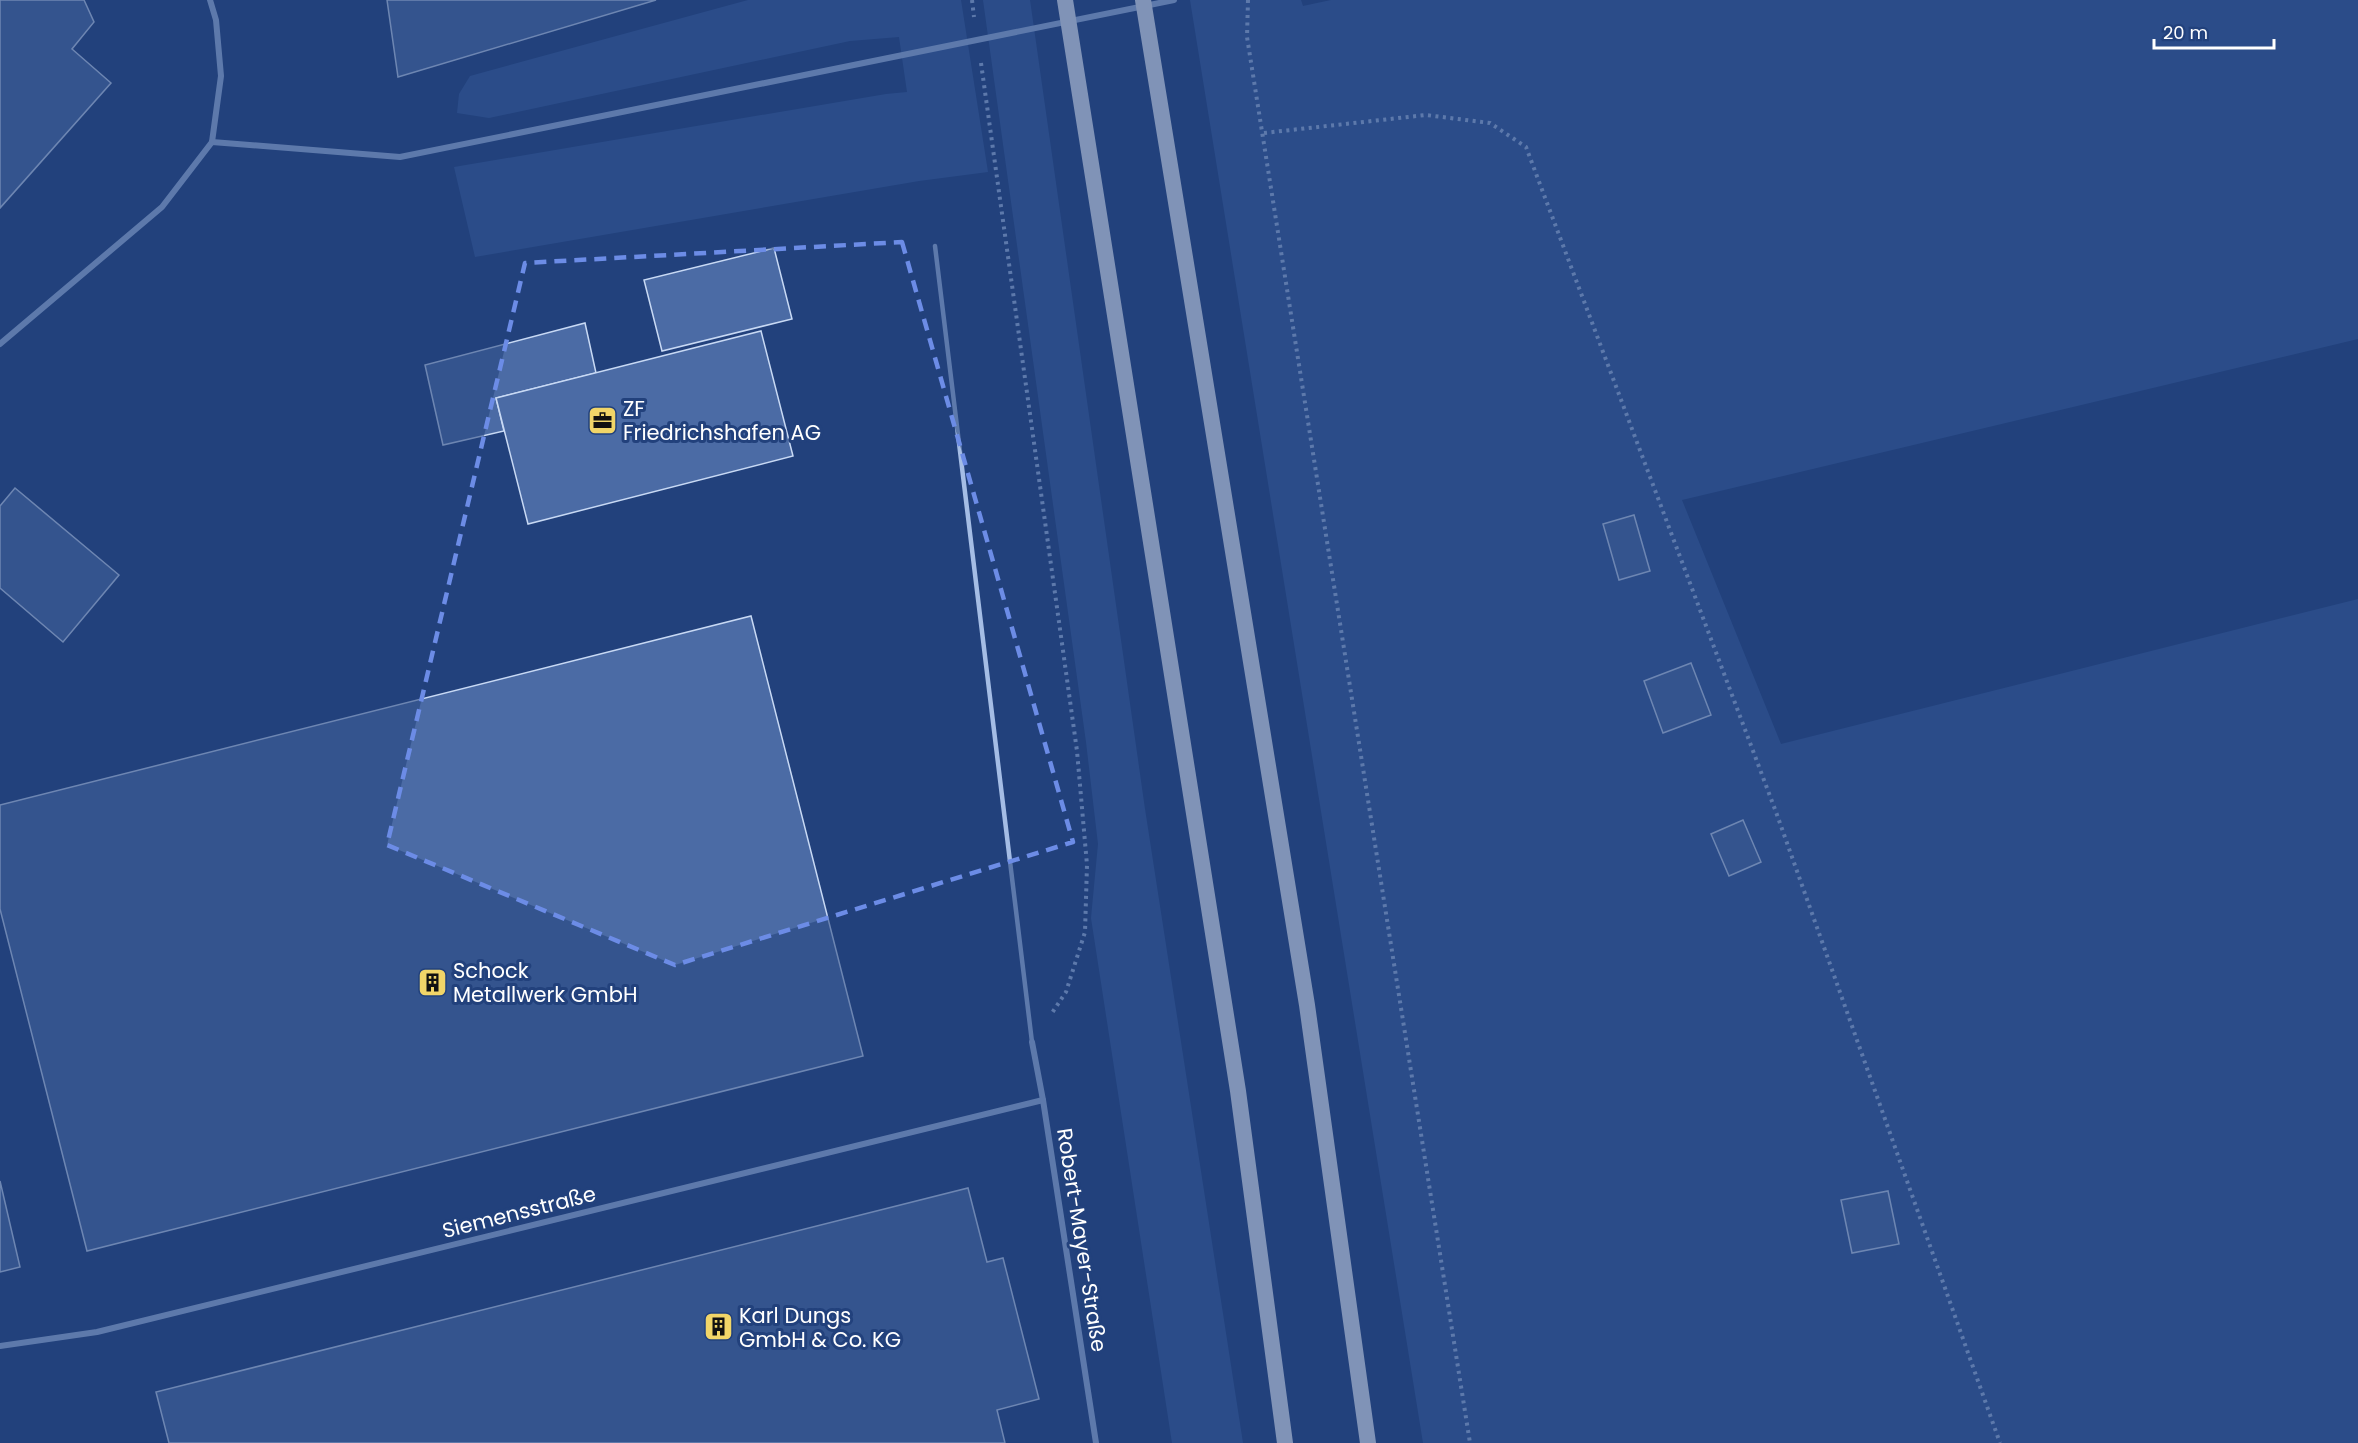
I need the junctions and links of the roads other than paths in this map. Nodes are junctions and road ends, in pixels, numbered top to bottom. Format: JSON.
{"nodes":[{"id":1,"x":210,"y":0,"type":"edge"},
{"id":2,"x":1065,"y":0,"type":"edge"},
{"id":3,"x":1143,"y":0,"type":"edge"},
{"id":4,"x":1174,"y":0,"type":"edge"},
{"id":5,"x":213,"y":142,"type":"junction"},
{"id":6,"x":935,"y":246,"type":"dead end"},
{"id":7,"x":0,"y":344,"type":"edge"},
{"id":8,"x":1032,"y":1042,"type":"joint"},
{"id":9,"x":1043,"y":1100,"type":"junction"},
{"id":10,"x":0,"y":1346,"type":"edge"},
{"id":11,"x":1096,"y":1443,"type":"edge"},
{"id":12,"x":1285,"y":1443,"type":"edge"},
{"id":13,"x":1368,"y":1443,"type":"edge"}],
"edges":[{"from":1,"to":5,"type":"street"},
{"from":2,"to":12,"type":"highway"},
{"from":3,"to":13,"type":"highway"},
{"from":4,"to":5,"type":"street"},
{"from":5,"to":7,"type":"street"},
{"from":6,"to":8,"type":"lane"},
{"from":8,"to":9,"type":"street","name":"Robert-Mayer-Straße"},
{"from":9,"to":10,"type":"street","name":"Siemensstraße"},
{"from":9,"to":11,"type":"street","name":"Robert-Mayer-Straße"}]}
